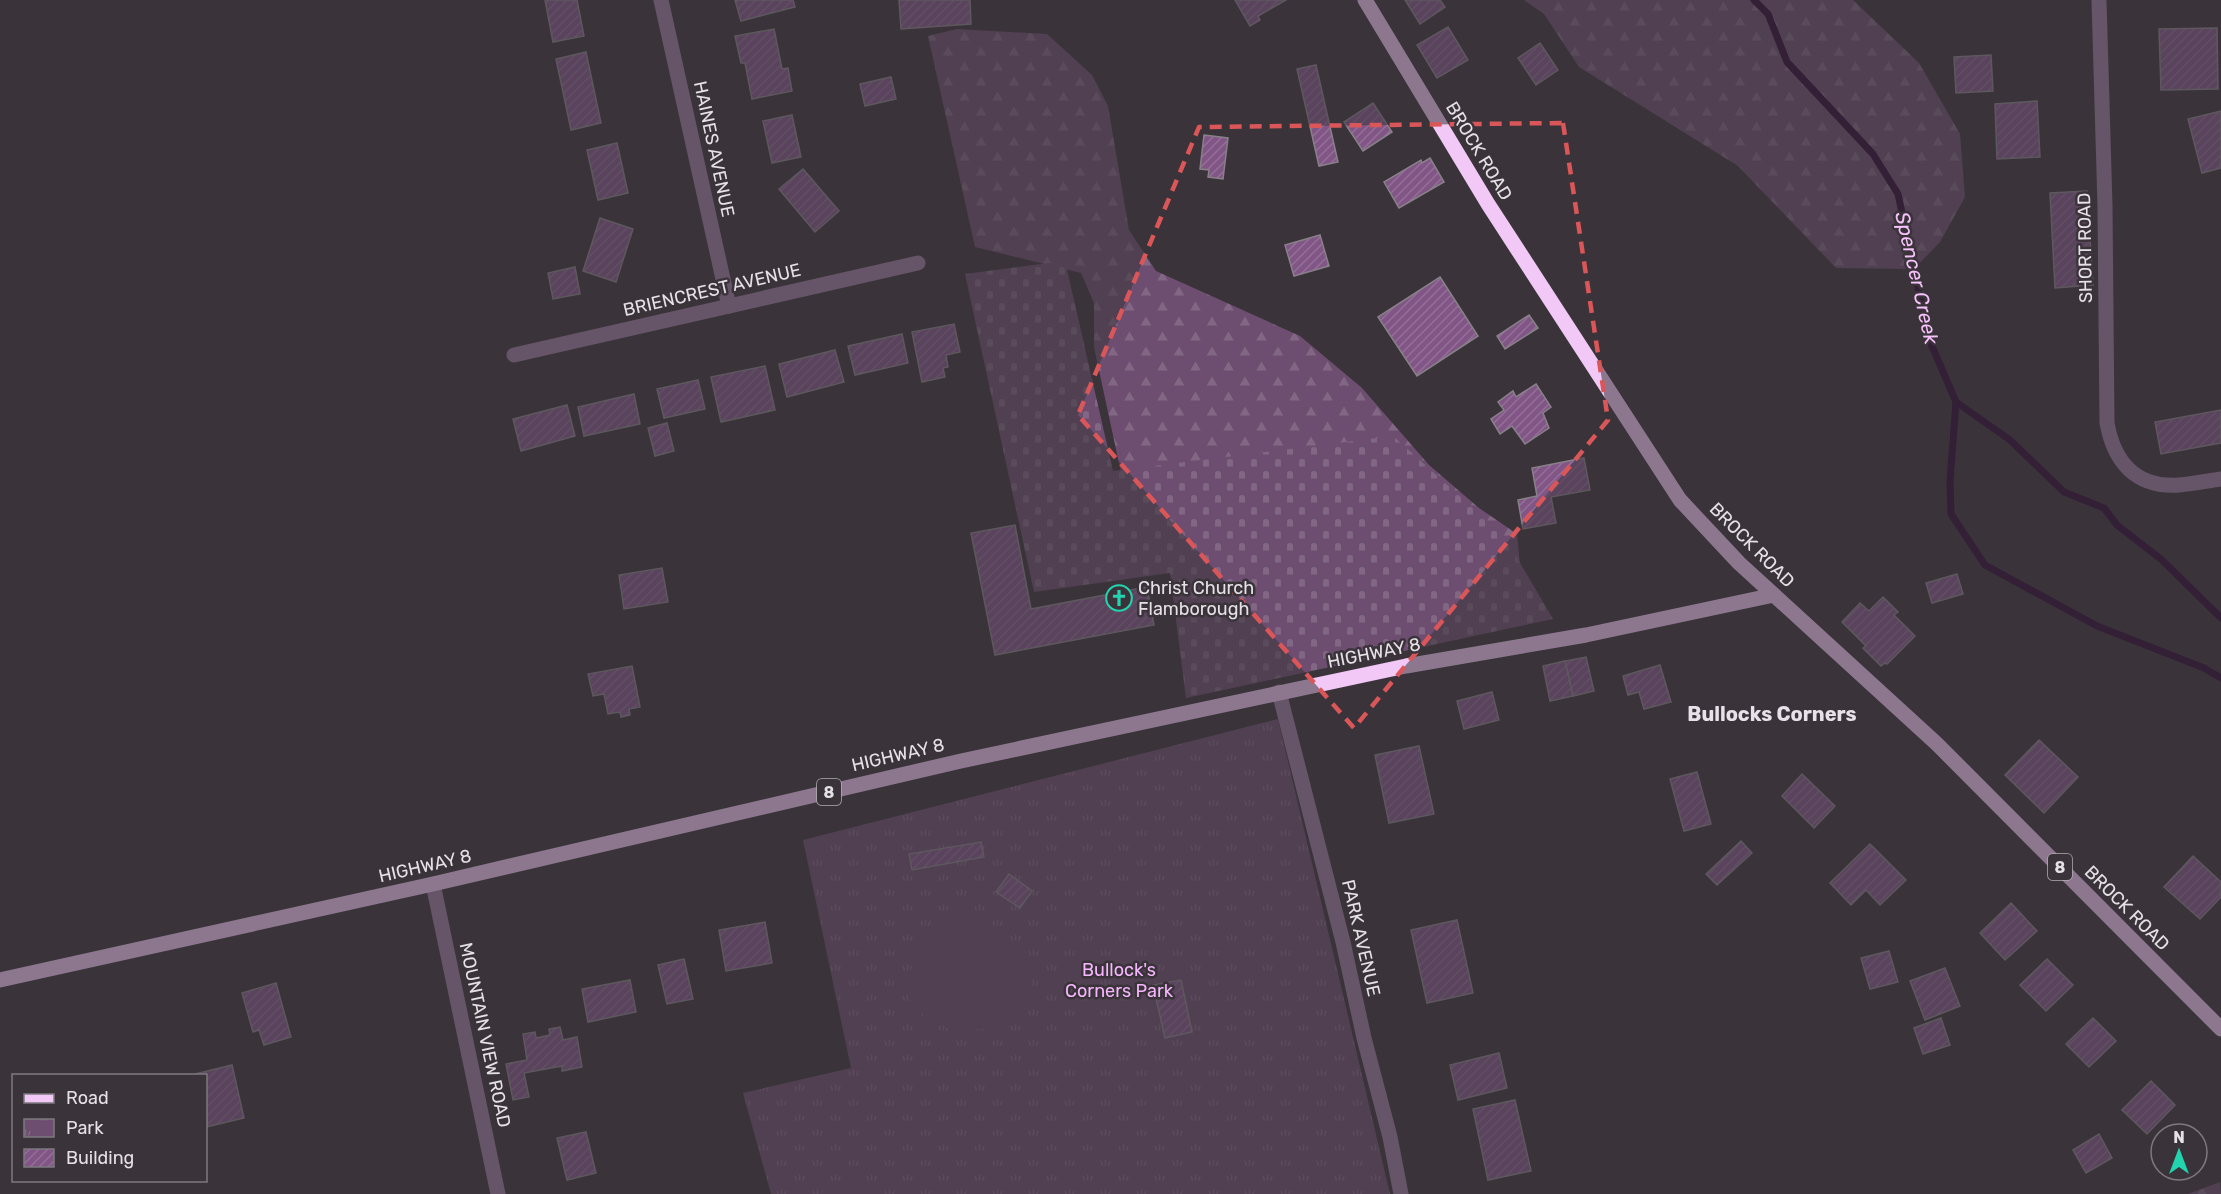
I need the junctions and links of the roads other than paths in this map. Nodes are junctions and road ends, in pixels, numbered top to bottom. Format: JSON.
{"nodes":[{"id":1,"x":661,"y":0,"type":"edge"},
{"id":2,"x":1365,"y":0,"type":"edge"},
{"id":3,"x":2099,"y":0,"type":"edge"},
{"id":4,"x":918,"y":263,"type":"dead end"},
{"id":5,"x":729,"y":306,"type":"junction"},
{"id":6,"x":514,"y":355,"type":"dead end"},
{"id":7,"x":2221,"y":479,"type":"edge"},
{"id":8,"x":1774,"y":595,"type":"junction"},
{"id":9,"x":1279,"y":692,"type":"junction"},
{"id":10,"x":433,"y":884,"type":"junction"},
{"id":11,"x":0,"y":980,"type":"edge"},
{"id":12,"x":2221,"y":1029,"type":"edge"},
{"id":13,"x":498,"y":1194,"type":"edge"},
{"id":14,"x":1401,"y":1194,"type":"edge"}],
"edges":[{"from":1,"to":5,"type":"street","name":"HAINES AVENUE"},
{"from":2,"to":8,"type":"main road","name":"BROCK ROAD"},
{"from":3,"to":7,"type":"street","name":"SHORT ROAD"},
{"from":4,"to":5,"type":"street","name":"BRIENCREST AVENUE"},
{"from":5,"to":6,"type":"street","name":"BRIENCREST AVENUE"},
{"from":8,"to":9,"type":"main road","name":"HIGHWAY 8","number":"8"},
{"from":8,"to":12,"type":"main road","name":"BROCK ROAD","number":"8"},
{"from":9,"to":10,"type":"main road","name":"HIGHWAY 8","number":"8"},
{"from":9,"to":14,"type":"street","name":"PARK AVENUE"},
{"from":10,"to":11,"type":"main road","name":"HIGHWAY 8","number":"8"},
{"from":10,"to":13,"type":"street","name":"MOUNTAIN VIEW ROAD"}]}
